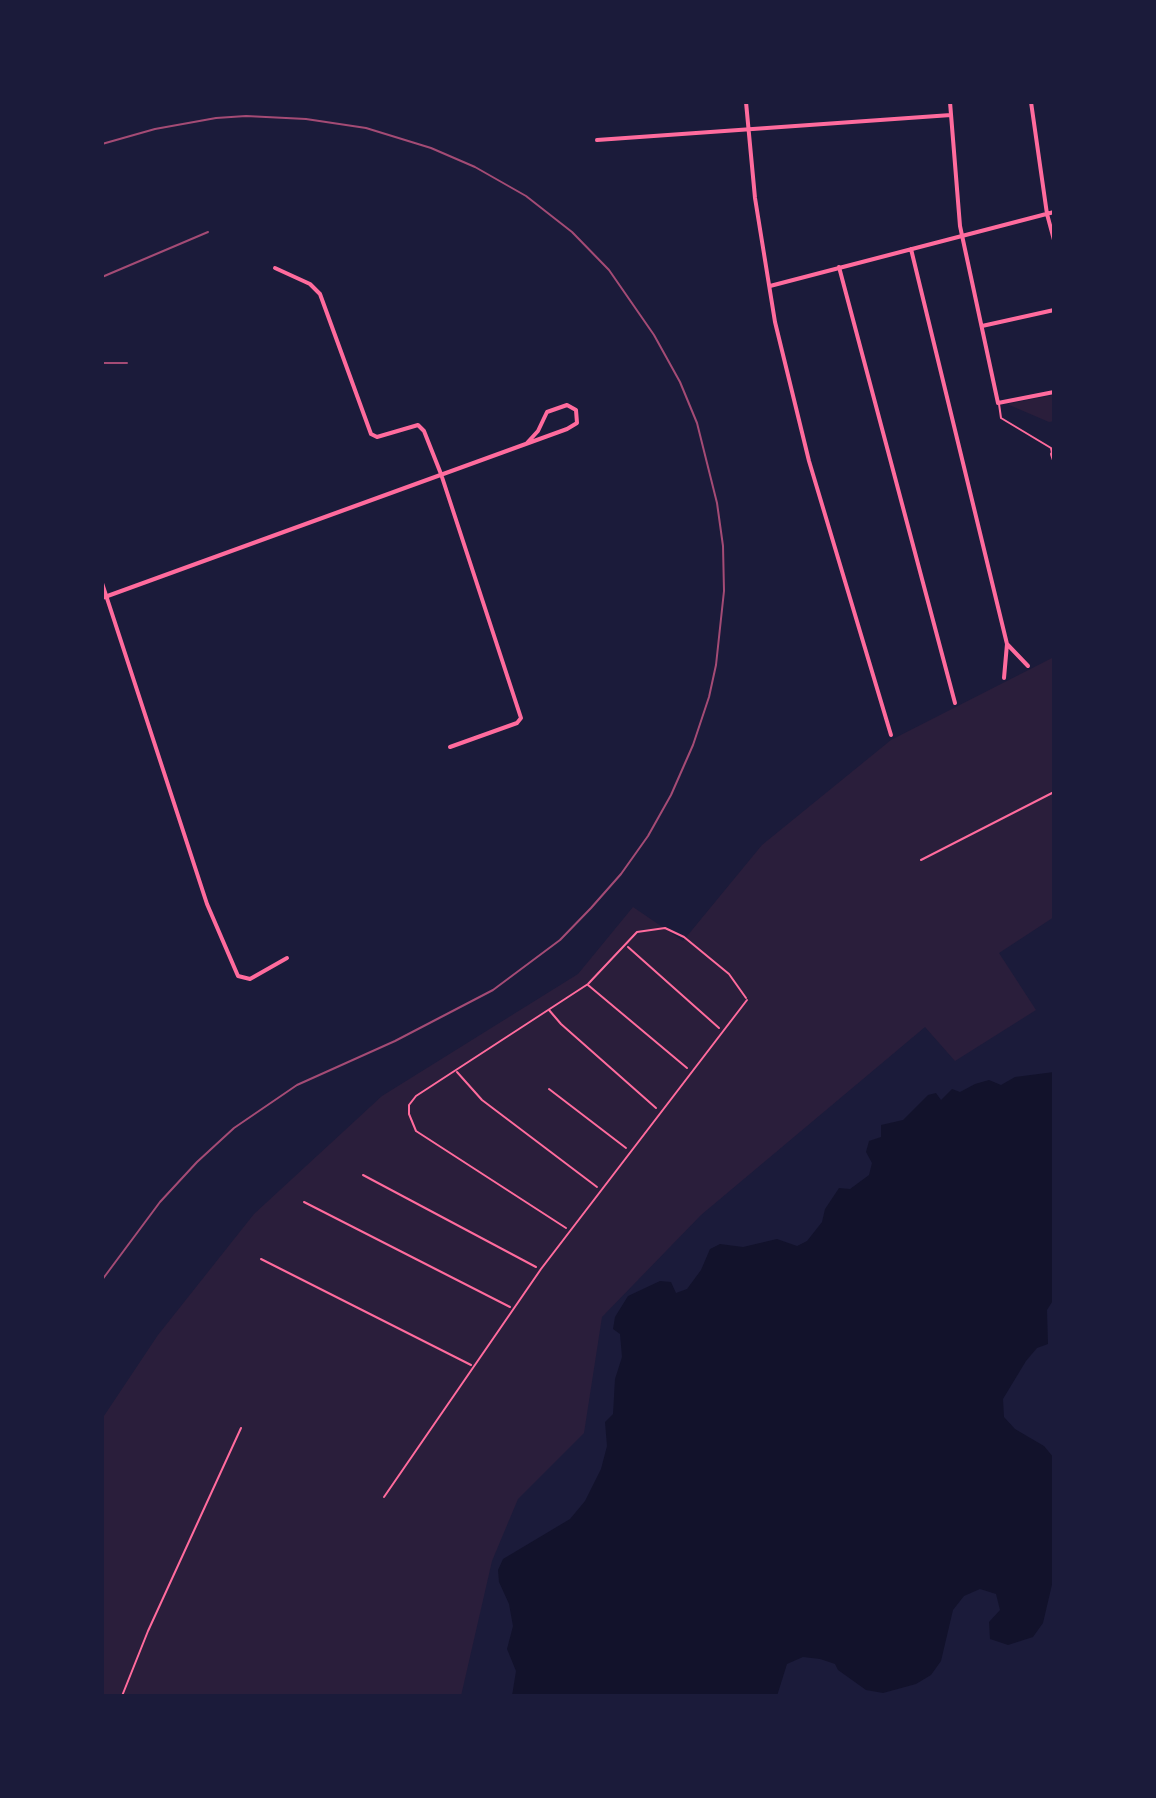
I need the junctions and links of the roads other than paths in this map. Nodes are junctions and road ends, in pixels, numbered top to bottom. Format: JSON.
{"nodes":[{"id":1,"x":746,"y":102,"type":"edge"},
{"id":2,"x":950,"y":102,"type":"edge"},
{"id":3,"x":1031,"y":102,"type":"edge"},
{"id":4,"x":951,"y":115,"type":"junction"},
{"id":5,"x":749,"y":130,"type":"junction"},
{"id":6,"x":597,"y":140,"type":"dead end"},
{"id":7,"x":1054,"y":212,"type":"edge"},
{"id":8,"x":1047,"y":214,"type":"junction"},
{"id":9,"x":962,"y":236,"type":"junction"},
{"id":10,"x":1054,"y":240,"type":"edge"},
{"id":11,"x":911,"y":249,"type":"junction"},
{"id":12,"x":839,"y":267,"type":"junction"},
{"id":13,"x":275,"y":268,"type":"dead end"},
{"id":14,"x":769,"y":286,"type":"junction"},
{"id":15,"x":1054,"y":310,"type":"edge"},
{"id":16,"x":982,"y":326,"type":"junction"},
{"id":17,"x":1054,"y":392,"type":"edge"},
{"id":18,"x":998,"y":403,"type":"junction"},
{"id":19,"x":527,"y":443,"type":"junction"},
{"id":20,"x":1053,"y":457,"type":"edge"},
{"id":21,"x":441,"y":474,"type":"junction"},
{"id":22,"x":102,"y":583,"type":"edge"},
{"id":23,"x":104,"y":597,"type":"edge"},
{"id":24,"x":1007,"y":644,"type":"junction"},
{"id":25,"x":1028,"y":666,"type":"dead end"},
{"id":26,"x":1004,"y":678,"type":"dead end"},
{"id":27,"x":955,"y":703,"type":"dead end"},
{"id":28,"x":891,"y":735,"type":"dead end"},
{"id":29,"x":450,"y":747,"type":"dead end"},
{"id":30,"x":287,"y":958,"type":"dead end"},
{"id":31,"x":747,"y":1000,"type":"road end"},
{"id":32,"x":384,"y":1497,"type":"dead end"}],
"edges":[{"from":1,"to":5,"type":"street"},
{"from":2,"to":4,"type":"street"},
{"from":3,"to":8,"type":"street"},
{"from":4,"to":5,"type":"street"},
{"from":4,"to":9,"type":"street"},
{"from":5,"to":6,"type":"street"},
{"from":5,"to":14,"type":"street"},
{"from":7,"to":8,"type":"street"},
{"from":8,"to":9,"type":"street"},
{"from":8,"to":10,"type":"street"},
{"from":9,"to":11,"type":"street"},
{"from":9,"to":16,"type":"street"},
{"from":11,"to":12,"type":"street"},
{"from":11,"to":24,"type":"street"},
{"from":12,"to":14,"type":"street"},
{"from":12,"to":27,"type":"street"},
{"from":13,"to":21,"type":"street"},
{"from":14,"to":28,"type":"street"},
{"from":15,"to":16,"type":"street"},
{"from":16,"to":18,"type":"street"},
{"from":17,"to":18,"type":"street"},
{"from":18,"to":20,"type":"lane"},
{"from":19,"to":19,"type":"street"},
{"from":19,"to":21,"type":"street"},
{"from":21,"to":23,"type":"street"},
{"from":21,"to":29,"type":"street"},
{"from":22,"to":23,"type":"street"},
{"from":23,"to":30,"type":"street"},
{"from":24,"to":25,"type":"street"},
{"from":24,"to":26,"type":"street"},
{"from":31,"to":32,"type":"lane"}]}
